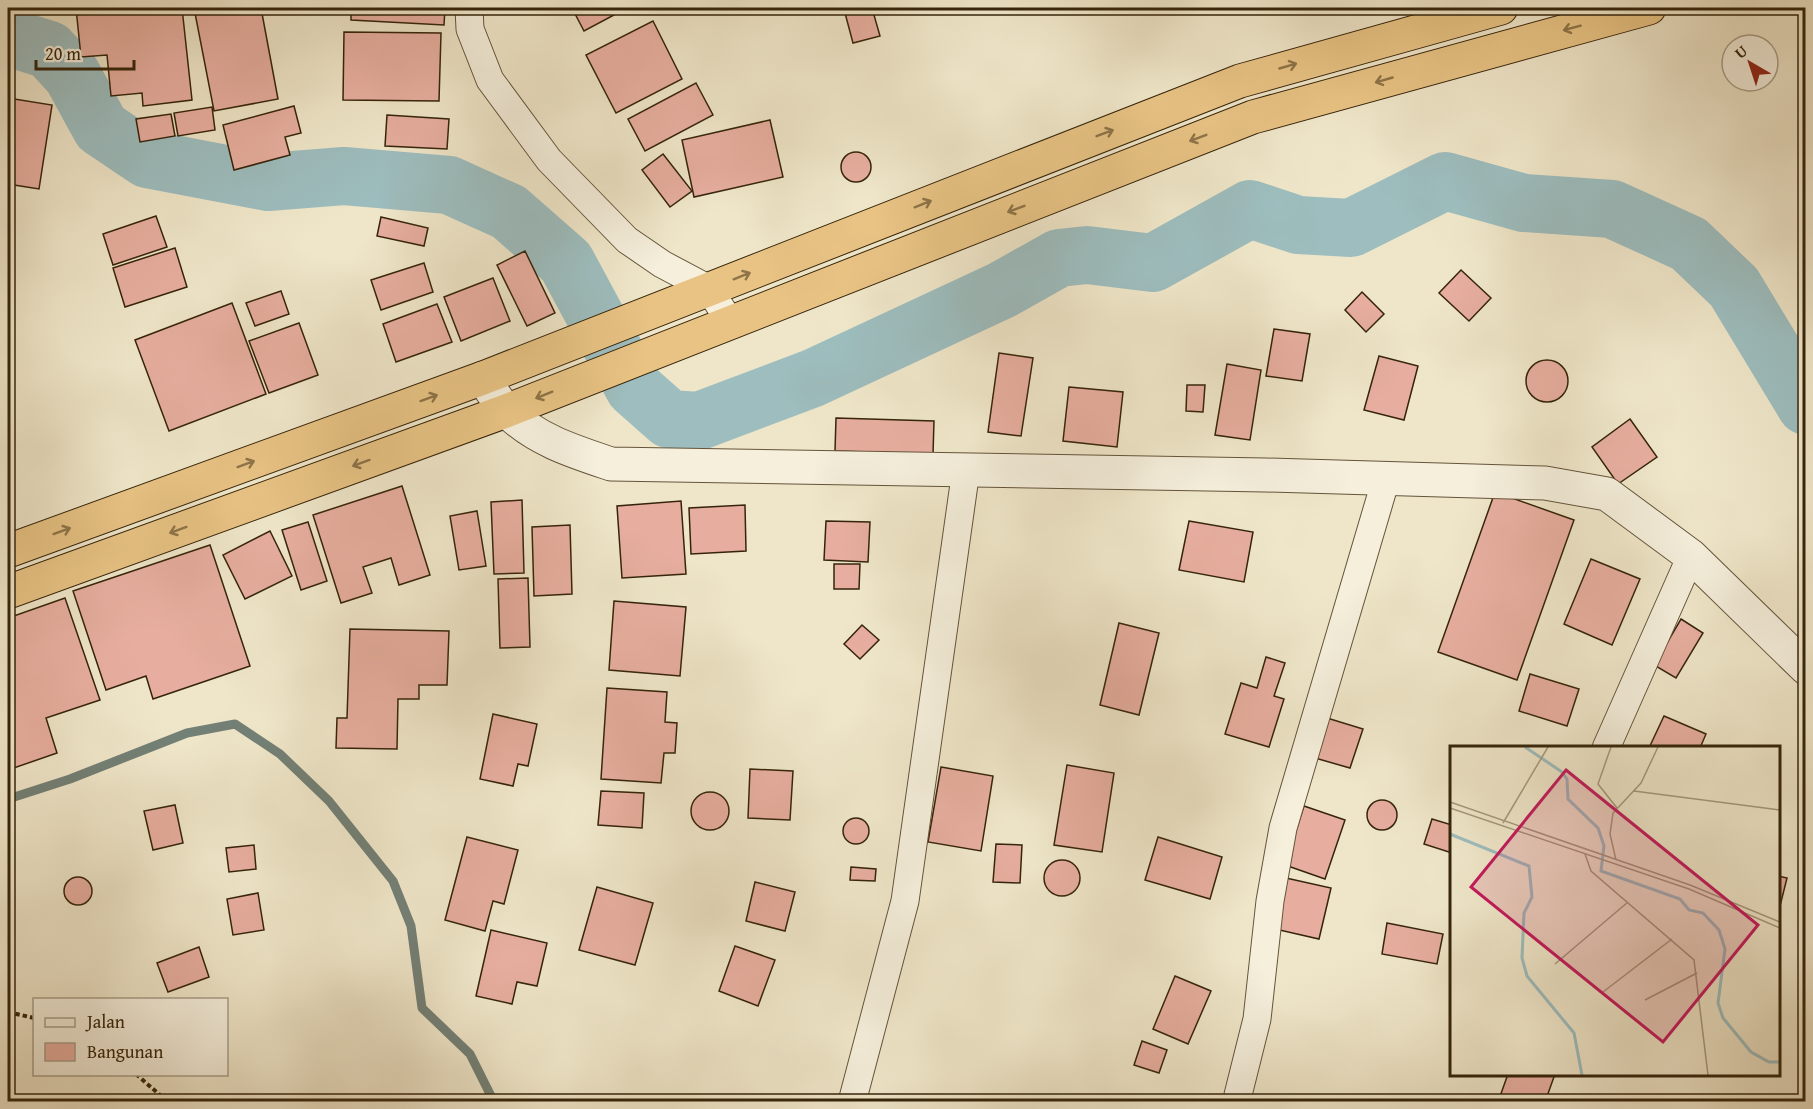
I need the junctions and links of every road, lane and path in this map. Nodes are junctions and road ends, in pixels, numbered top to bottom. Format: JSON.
{"nodes":[{"id":1,"x":469,"y":8,"type":"edge"},
{"id":2,"x":1501,"y":8,"type":"edge"},
{"id":3,"x":1649,"y":8,"type":"edge"},
{"id":4,"x":709,"y":289,"type":"junction"},
{"id":5,"x":730,"y":322,"type":"junction"},
{"id":6,"x":483,"y":378,"type":"junction"},
{"id":7,"x":506,"y":411,"type":"junction"},
{"id":8,"x":966,"y":470,"type":"junction"},
{"id":9,"x":1386,"y":479,"type":"junction"},
{"id":10,"x":8,"y":551,"type":"edge"},
{"id":11,"x":1691,"y":556,"type":"junction"},
{"id":12,"x":8,"y":592,"type":"edge"},
{"id":13,"x":1806,"y":668,"type":"edge"},
{"id":14,"x":1606,"y":746,"type":"edge"},
{"id":15,"x":8,"y":1012,"type":"edge"},
{"id":16,"x":33,"y":1018,"type":"edge"},
{"id":17,"x":138,"y":1076,"type":"edge"},
{"id":18,"x":1238,"y":1095,"type":"dead end"},
{"id":19,"x":162,"y":1101,"type":"edge"},
{"id":20,"x":852,"y":1101,"type":"edge"}],
"edges":[{"from":1,"to":4,"type":"street"},
{"from":4,"to":2,"type":"highway","one_way":true},
{"from":3,"to":5,"type":"highway","one_way":true},
{"from":4,"to":5,"type":"street"},
{"from":4,"to":6,"type":"highway"},
{"from":5,"to":7,"type":"highway","one_way":true},
{"from":6,"to":7,"type":"street"},
{"from":10,"to":6,"type":"highway","one_way":true},
{"from":7,"to":8,"type":"street"},
{"from":7,"to":12,"type":"highway","one_way":true},
{"from":8,"to":9,"type":"street"},
{"from":8,"to":20,"type":"street"},
{"from":9,"to":11,"type":"street"},
{"from":9,"to":18,"type":"street"},
{"from":11,"to":13,"type":"street"},
{"from":11,"to":14,"type":"street"},
{"from":15,"to":16,"type":"path"},
{"from":17,"to":19,"type":"path"}]}
